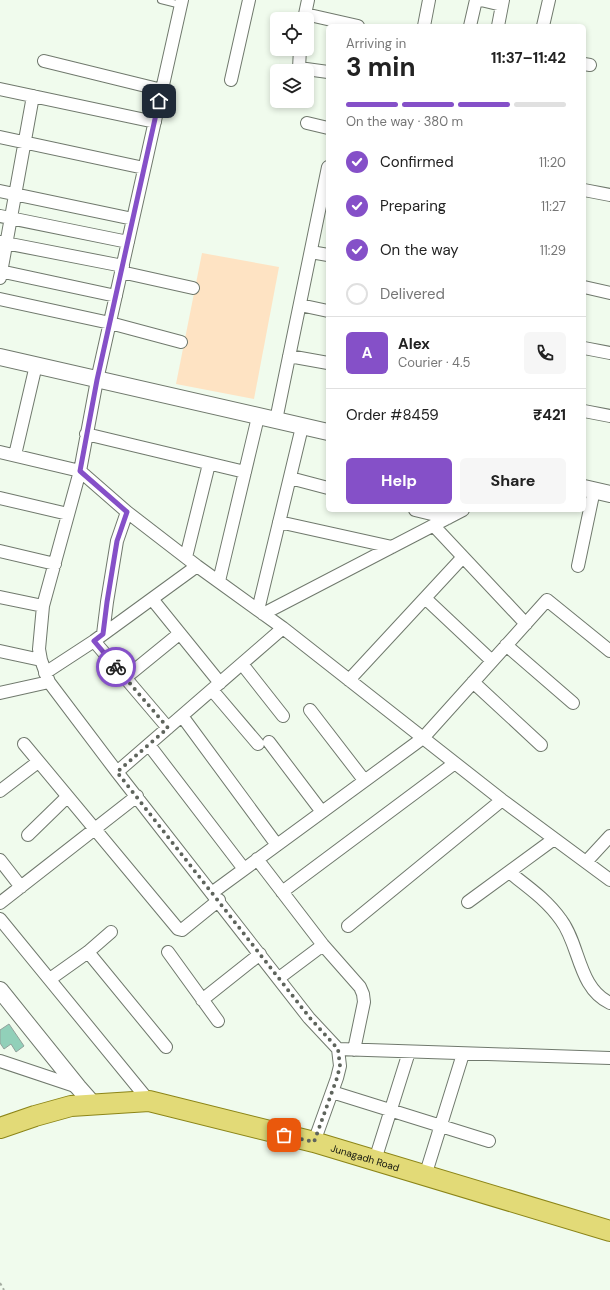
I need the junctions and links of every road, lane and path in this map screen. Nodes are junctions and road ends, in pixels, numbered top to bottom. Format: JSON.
{"nodes":[{"id":1,"x":161,"y":0,"type":"edge"},
{"id":2,"x":249,"y":0,"type":"edge"},
{"id":3,"x":308,"y":0,"type":"edge"},
{"id":4,"x":429,"y":0,"type":"edge"},
{"id":5,"x":476,"y":0,"type":"edge"},
{"id":6,"x":481,"y":0,"type":"edge"},
{"id":7,"x":549,"y":0,"type":"edge"},
{"id":8,"x":181,"y":2,"type":"edge"},
{"id":9,"x":503,"y":2,"type":"edge"},
{"id":10,"x":306,"y":12,"type":"edge"},
{"id":11,"x":314,"y":19,"type":"edge"},
{"id":12,"x":346,"y":24,"type":"edge"},
{"id":13,"x":424,"y":24,"type":"edge"},
{"id":14,"x":470,"y":24,"type":"edge"},
{"id":15,"x":498,"y":24,"type":"edge"},
{"id":16,"x":543,"y":24,"type":"edge"},
{"id":17,"x":300,"y":56,"type":"edge"},
{"id":18,"x":44,"y":61,"type":"dead end"},
{"id":19,"x":326,"y":72,"type":"edge"},
{"id":20,"x":231,"y":80,"type":"dead end"},
{"id":21,"x":0,"y":89,"type":"edge"},
{"id":22,"x":162,"y":90,"type":"junction"},
{"id":23,"x":33,"y":96,"type":"junction"},
{"id":24,"x":155,"y":122,"type":"junction"},
{"id":25,"x":307,"y":123,"type":"dead end"},
{"id":26,"x":326,"y":128,"type":"edge"},
{"id":27,"x":0,"y":137,"type":"edge"},
{"id":28,"x":24,"y":142,"type":"junction"},
{"id":29,"x":144,"y":168,"type":"junction"},
{"id":30,"x":326,"y":179,"type":"edge"},
{"id":31,"x":586,"y":190,"type":"edge"},
{"id":32,"x":0,"y":191,"type":"edge"},
{"id":33,"x":15,"y":194,"type":"junction"},
{"id":34,"x":610,"y":196,"type":"edge"},
{"id":35,"x":5,"y":217,"type":"edge"},
{"id":36,"x":133,"y":220,"type":"junction"},
{"id":37,"x":3,"y":242,"type":"edge"},
{"id":38,"x":128,"y":242,"type":"junction"},
{"id":39,"x":311,"y":252,"type":"junction"},
{"id":40,"x":326,"y":255,"type":"edge"},
{"id":41,"x":122,"y":269,"type":"junction"},
{"id":42,"x":0,"y":274,"type":"edge"},
{"id":43,"x":586,"y":287,"type":"edge"},
{"id":44,"x":193,"y":288,"type":"dead end"},
{"id":45,"x":610,"y":293,"type":"edge"},
{"id":46,"x":116,"y":296,"type":"junction"},
{"id":47,"x":0,"y":299,"type":"edge"},
{"id":48,"x":300,"y":305,"type":"junction"},
{"id":49,"x":326,"y":311,"type":"edge"},
{"id":50,"x":110,"y":323,"type":"junction"},
{"id":51,"x":181,"y":342,"type":"dead end"},
{"id":52,"x":586,"y":348,"type":"edge"},
{"id":53,"x":610,"y":353,"type":"edge"},
{"id":54,"x":289,"y":356,"type":"junction"},
{"id":55,"x":0,"y":357,"type":"edge"},
{"id":56,"x":326,"y":364,"type":"edge"},
{"id":57,"x":36,"y":365,"type":"junction"},
{"id":58,"x":97,"y":380,"type":"junction"},
{"id":59,"x":586,"y":411,"type":"edge"},
{"id":60,"x":610,"y":416,"type":"edge"},
{"id":61,"x":258,"y":417,"type":"junction"},
{"id":62,"x":276,"y":420,"type":"junction"},
{"id":63,"x":302,"y":427,"type":"junction"},
{"id":64,"x":326,"y":432,"type":"edge"},
{"id":65,"x":86,"y":434,"type":"junction"},
{"id":66,"x":0,"y":452,"type":"edge"},
{"id":67,"x":15,"y":455,"type":"junction"},
{"id":68,"x":209,"y":464,"type":"junction"},
{"id":69,"x":80,"y":471,"type":"junction"},
{"id":70,"x":245,"y":472,"type":"junction"},
{"id":71,"x":290,"y":478,"type":"junction"},
{"id":72,"x":326,"y":487,"type":"edge"},
{"id":73,"x":589,"y":489,"type":"edge"},
{"id":74,"x":610,"y":494,"type":"edge"},
{"id":75,"x":0,"y":498,"type":"edge"},
{"id":76,"x":586,"y":510,"type":"edge"},
{"id":77,"x":127,"y":512,"type":"junction"},
{"id":78,"x":423,"y":512,"type":"edge"},
{"id":79,"x":459,"y":512,"type":"edge"},
{"id":80,"x":586,"y":512,"type":"edge"},
{"id":81,"x":68,"y":514,"type":"junction"},
{"id":82,"x":448,"y":518,"type":"junction"},
{"id":83,"x":279,"y":522,"type":"junction"},
{"id":84,"x":434,"y":526,"type":"junction"},
{"id":85,"x":392,"y":547,"type":"junction"},
{"id":86,"x":0,"y":551,"type":"edge"},
{"id":87,"x":463,"y":557,"type":"junction"},
{"id":88,"x":186,"y":558,"type":"junction"},
{"id":89,"x":55,"y":564,"type":"junction"},
{"id":90,"x":197,"y":566,"type":"junction"},
{"id":91,"x":578,"y":566,"type":"dead end"},
{"id":92,"x":219,"y":581,"type":"junction"},
{"id":93,"x":0,"y":597,"type":"edge"},
{"id":94,"x":425,"y":598,"type":"junction"},
{"id":95,"x":152,"y":599,"type":"junction"},
{"id":96,"x":43,"y":606,"type":"junction"},
{"id":97,"x":261,"y":612,"type":"junction"},
{"id":98,"x":526,"y":624,"type":"junction"},
{"id":99,"x":283,"y":628,"type":"junction"},
{"id":100,"x":179,"y":634,"type":"junction"},
{"id":101,"x":98,"y":637,"type":"junction"},
{"id":102,"x":506,"y":645,"type":"junction"},
{"id":103,"x":0,"y":651,"type":"edge"},
{"id":104,"x":610,"y":651,"type":"edge"},
{"id":105,"x":41,"y":660,"type":"junction"},
{"id":106,"x":492,"y":661,"type":"junction"},
{"id":107,"x":242,"y":664,"type":"junction"},
{"id":108,"x":47,"y":677,"type":"junction"},
{"id":109,"x":125,"y":678,"type":"junction"},
{"id":110,"x":349,"y":680,"type":"junction"},
{"id":111,"x":473,"y":682,"type":"junction"},
{"id":112,"x":216,"y":687,"type":"junction"},
{"id":113,"x":0,"y":693,"type":"edge"},
{"id":114,"x":573,"y":703,"type":"dead end"},
{"id":115,"x":310,"y":710,"type":"dead end"},
{"id":116,"x":182,"y":716,"type":"junction"},
{"id":117,"x":283,"y":716,"type":"dead end"},
{"id":118,"x":168,"y":728,"type":"junction"},
{"id":119,"x":422,"y":738,"type":"junction"},
{"id":120,"x":24,"y":744,"type":"dead end"},
{"id":121,"x":149,"y":745,"type":"junction"},
{"id":122,"x":541,"y":745,"type":"dead end"},
{"id":123,"x":38,"y":762,"type":"junction"},
{"id":124,"x":455,"y":763,"type":"junction"},
{"id":125,"x":117,"y":772,"type":"junction"},
{"id":126,"x":364,"y":780,"type":"junction"},
{"id":127,"x":0,"y":791,"type":"edge"},
{"id":128,"x":137,"y":796,"type":"junction"},
{"id":129,"x":67,"y":797,"type":"junction"},
{"id":130,"x":502,"y":800,"type":"junction"},
{"id":131,"x":322,"y":812,"type":"junction"},
{"id":132,"x":94,"y":829,"type":"junction"},
{"id":133,"x":28,"y":835,"type":"dead end"},
{"id":134,"x":610,"y":836,"type":"edge"},
{"id":135,"x":554,"y":839,"type":"junction"},
{"id":136,"x":277,"y":845,"type":"junction"},
{"id":137,"x":0,"y":860,"type":"edge"},
{"id":138,"x":257,"y":860,"type":"junction"},
{"id":139,"x":586,"y":862,"type":"junction"},
{"id":140,"x":244,"y":869,"type":"junction"},
{"id":141,"x":509,"y":872,"type":"junction"},
{"id":142,"x":610,"y":880,"type":"edge"},
{"id":143,"x":20,"y":887,"type":"junction"},
{"id":144,"x":282,"y":892,"type":"junction"},
{"id":145,"x":216,"y":896,"type":"junction"},
{"id":146,"x":468,"y":902,"type":"dead end"},
{"id":147,"x":0,"y":903,"type":"edge"},
{"id":148,"x":0,"y":918,"type":"edge"},
{"id":149,"x":348,"y":926,"type":"dead end"},
{"id":150,"x":111,"y":932,"type":"dead end"},
{"id":151,"x":323,"y":945,"type":"junction"},
{"id":152,"x":88,"y":952,"type":"junction"},
{"id":153,"x":168,"y":952,"type":"dead end"},
{"id":154,"x":260,"y":954,"type":"junction"},
{"id":155,"x":279,"y":978,"type":"junction"},
{"id":156,"x":50,"y":979,"type":"junction"},
{"id":157,"x":0,"y":990,"type":"edge"},
{"id":158,"x":202,"y":1000,"type":"junction"},
{"id":159,"x":610,"y":1003,"type":"edge"},
{"id":160,"x":218,"y":1021,"type":"dead end"},
{"id":161,"x":166,"y":1047,"type":"dead end"},
{"id":162,"x":338,"y":1049,"type":"junction"},
{"id":163,"x":354,"y":1050,"type":"junction"},
{"id":164,"x":409,"y":1052,"type":"junction"},
{"id":165,"x":463,"y":1054,"type":"junction"},
{"id":166,"x":610,"y":1058,"type":"edge"},
{"id":167,"x":0,"y":1061,"type":"edge"},
{"id":168,"x":78,"y":1087,"type":"junction"},
{"id":169,"x":332,"y":1092,"type":"junction"},
{"id":170,"x":149,"y":1101,"type":"junction"},
{"id":171,"x":93,"y":1104,"type":"junction"},
{"id":172,"x":391,"y":1110,"type":"junction"},
{"id":173,"x":441,"y":1126,"type":"junction"},
{"id":174,"x":0,"y":1128,"type":"edge"},
{"id":175,"x":489,"y":1141,"type":"dead end"},
{"id":176,"x":314,"y":1142,"type":"junction"},
{"id":177,"x":375,"y":1160,"type":"junction"},
{"id":178,"x":425,"y":1176,"type":"junction"},
{"id":179,"x":610,"y":1231,"type":"edge"},
{"id":180,"x":0,"y":1283,"type":"edge"},
{"id":181,"x":4,"y":1290,"type":"edge"}],
"edges":[{"from":1,"to":8,"type":"lane"},
{"from":2,"to":20,"type":"street"},
{"from":3,"to":10,"type":"street"},
{"from":4,"to":13,"type":"street"},
{"from":5,"to":14,"type":"street"},
{"from":6,"to":9,"type":"street"},
{"from":7,"to":16,"type":"street"},
{"from":8,"to":22,"type":"street"},
{"from":9,"to":15,"type":"street"},
{"from":11,"to":12,"type":"street"},
{"from":17,"to":19,"type":"street"},
{"from":18,"to":22,"type":"street"},
{"from":21,"to":23,"type":"street"},
{"from":22,"to":24,"type":"street"},
{"from":23,"to":24,"type":"street"},
{"from":23,"to":28,"type":"street"},
{"from":24,"to":29,"type":"street"},
{"from":25,"to":26,"type":"street"},
{"from":27,"to":28,"type":"street"},
{"from":28,"to":29,"type":"street"},
{"from":28,"to":33,"type":"street"},
{"from":29,"to":36,"type":"street"},
{"from":30,"to":39,"type":"street"},
{"from":31,"to":34,"type":"street"},
{"from":32,"to":33,"type":"street"},
{"from":33,"to":35,"type":"street"},
{"from":33,"to":36,"type":"street"},
{"from":35,"to":37,"type":"street"},
{"from":35,"to":38,"type":"street"},
{"from":36,"to":38,"type":"street"},
{"from":37,"to":41,"type":"street"},
{"from":37,"to":42,"type":"street"},
{"from":38,"to":41,"type":"street"},
{"from":39,"to":40,"type":"street"},
{"from":39,"to":48,"type":"street"},
{"from":41,"to":44,"type":"street"},
{"from":41,"to":46,"type":"street"},
{"from":42,"to":46,"type":"street"},
{"from":43,"to":45,"type":"street"},
{"from":46,"to":50,"type":"street"},
{"from":47,"to":50,"type":"street"},
{"from":48,"to":49,"type":"street"},
{"from":48,"to":54,"type":"street"},
{"from":50,"to":51,"type":"street"},
{"from":50,"to":58,"type":"street"},
{"from":52,"to":53,"type":"street"},
{"from":54,"to":56,"type":"street"},
{"from":54,"to":62,"type":"street"},
{"from":55,"to":57,"type":"street"},
{"from":57,"to":58,"type":"street"},
{"from":57,"to":67,"type":"street"},
{"from":58,"to":61,"type":"street"},
{"from":58,"to":65,"type":"street"},
{"from":59,"to":60,"type":"street"},
{"from":61,"to":62,"type":"street"},
{"from":61,"to":70,"type":"street"},
{"from":62,"to":63,"type":"street"},
{"from":63,"to":64,"type":"street"},
{"from":63,"to":71,"type":"street"},
{"from":65,"to":68,"type":"street"},
{"from":65,"to":69,"type":"street"},
{"from":66,"to":67,"type":"street"},
{"from":67,"to":69,"type":"street"},
{"from":68,"to":70,"type":"street"},
{"from":68,"to":88,"type":"street"},
{"from":69,"to":77,"type":"street"},
{"from":69,"to":81,"type":"street"},
{"from":70,"to":92,"type":"street"},
{"from":71,"to":72,"type":"street"},
{"from":71,"to":83,"type":"street"},
{"from":73,"to":74,"type":"street"},
{"from":73,"to":76,"type":"street"},
{"from":75,"to":81,"type":"street"},
{"from":77,"to":88,"type":"street"},
{"from":77,"to":101,"type":"street"},
{"from":78,"to":82,"type":"street"},
{"from":79,"to":82,"type":"street"},
{"from":80,"to":91,"type":"street"},
{"from":81,"to":89,"type":"street"},
{"from":82,"to":84,"type":"street"},
{"from":83,"to":85,"type":"street"},
{"from":83,"to":97,"type":"street"},
{"from":84,"to":85,"type":"street"},
{"from":84,"to":87,"type":"street"},
{"from":85,"to":97,"type":"street"},
{"from":86,"to":89,"type":"street"},
{"from":87,"to":94,"type":"street"},
{"from":87,"to":98,"type":"street"},
{"from":88,"to":90,"type":"street"},
{"from":89,"to":96,"type":"street"},
{"from":90,"to":92,"type":"street"},
{"from":90,"to":95,"type":"street"},
{"from":92,"to":97,"type":"street"},
{"from":93,"to":96,"type":"street"},
{"from":94,"to":106,"type":"street"},
{"from":94,"to":110,"type":"street"},
{"from":95,"to":100,"type":"street"},
{"from":95,"to":101,"type":"street"},
{"from":96,"to":105,"type":"street"},
{"from":97,"to":99,"type":"street"},
{"from":98,"to":102,"type":"street"},
{"from":98,"to":104,"type":"street"},
{"from":99,"to":107,"type":"street"},
{"from":99,"to":110,"type":"street"},
{"from":100,"to":109,"type":"street"},
{"from":100,"to":112,"type":"street"},
{"from":101,"to":108,"type":"street"},
{"from":101,"to":109,"type":"street"},
{"from":102,"to":106,"type":"street"},
{"from":102,"to":114,"type":"street"},
{"from":103,"to":105,"type":"street"},
{"from":105,"to":108,"type":"street"},
{"from":106,"to":111,"type":"street"},
{"from":107,"to":112,"type":"street"},
{"from":107,"to":117,"type":"street"},
{"from":108,"to":113,"type":"street"},
{"from":108,"to":125,"type":"street"},
{"from":109,"to":118,"type":"street"},
{"from":110,"to":119,"type":"street"},
{"from":111,"to":119,"type":"street"},
{"from":111,"to":122,"type":"street"},
{"from":112,"to":116,"type":"street"},
{"from":112,"to":131,"type":"street"},
{"from":115,"to":126,"type":"street"},
{"from":116,"to":118,"type":"street"},
{"from":116,"to":136,"type":"street"},
{"from":118,"to":121,"type":"street"},
{"from":119,"to":124,"type":"street"},
{"from":119,"to":126,"type":"street"},
{"from":120,"to":123,"type":"street"},
{"from":121,"to":125,"type":"street"},
{"from":121,"to":140,"type":"street"},
{"from":123,"to":127,"type":"street"},
{"from":123,"to":129,"type":"street"},
{"from":124,"to":130,"type":"street"},
{"from":124,"to":144,"type":"street"},
{"from":125,"to":128,"type":"street"},
{"from":126,"to":131,"type":"street"},
{"from":128,"to":132,"type":"street"},
{"from":128,"to":145,"type":"street"},
{"from":129,"to":132,"type":"street"},
{"from":129,"to":133,"type":"street"},
{"from":130,"to":135,"type":"street"},
{"from":130,"to":149,"type":"street"},
{"from":131,"to":136,"type":"street"},
{"from":132,"to":143,"type":"street"},
{"from":132,"to":145,"type":"street"},
{"from":134,"to":139,"type":"street"},
{"from":135,"to":139,"type":"street"},
{"from":135,"to":141,"type":"street"},
{"from":136,"to":138,"type":"street"},
{"from":137,"to":143,"type":"street"},
{"from":138,"to":140,"type":"street"},
{"from":138,"to":144,"type":"street"},
{"from":139,"to":142,"type":"street"},
{"from":140,"to":145,"type":"street"},
{"from":141,"to":146,"type":"street"},
{"from":141,"to":159,"type":"street"},
{"from":143,"to":147,"type":"street"},
{"from":144,"to":151,"type":"street"},
{"from":145,"to":154,"type":"street"},
{"from":148,"to":156,"type":"street"},
{"from":150,"to":152,"type":"street"},
{"from":151,"to":155,"type":"street"},
{"from":151,"to":163,"type":"street"},
{"from":152,"to":156,"type":"street"},
{"from":152,"to":161,"type":"street"},
{"from":153,"to":158,"type":"street"},
{"from":154,"to":155,"type":"street"},
{"from":154,"to":158,"type":"street"},
{"from":155,"to":162,"type":"street"},
{"from":156,"to":170,"type":"street"},
{"from":157,"to":168,"type":"street"},
{"from":158,"to":160,"type":"street"},
{"from":162,"to":163,"type":"street"},
{"from":162,"to":169,"type":"street"},
{"from":163,"to":164,"type":"street"},
{"from":164,"to":165,"type":"street"},
{"from":164,"to":172,"type":"street"},
{"from":165,"to":166,"type":"street"},
{"from":165,"to":173,"type":"street"},
{"from":167,"to":168,"type":"street"},
{"from":168,"to":171,"type":"street"},
{"from":169,"to":172,"type":"street"},
{"from":169,"to":176,"type":"street"},
{"from":170,"to":171,"type":"main road","name":"Junagadh Road"},
{"from":170,"to":176,"type":"main road","name":"Junagadh Road"},
{"from":171,"to":174,"type":"main road","name":"Junagadh Road"},
{"from":172,"to":173,"type":"street"},
{"from":172,"to":177,"type":"street"},
{"from":173,"to":175,"type":"street"},
{"from":173,"to":178,"type":"street"},
{"from":176,"to":177,"type":"main road","name":"Junagadh Road"},
{"from":177,"to":178,"type":"main road","name":"Junagadh Road"},
{"from":178,"to":179,"type":"main road","name":"Junagadh Road"},
{"from":180,"to":181,"type":"path"}]}
